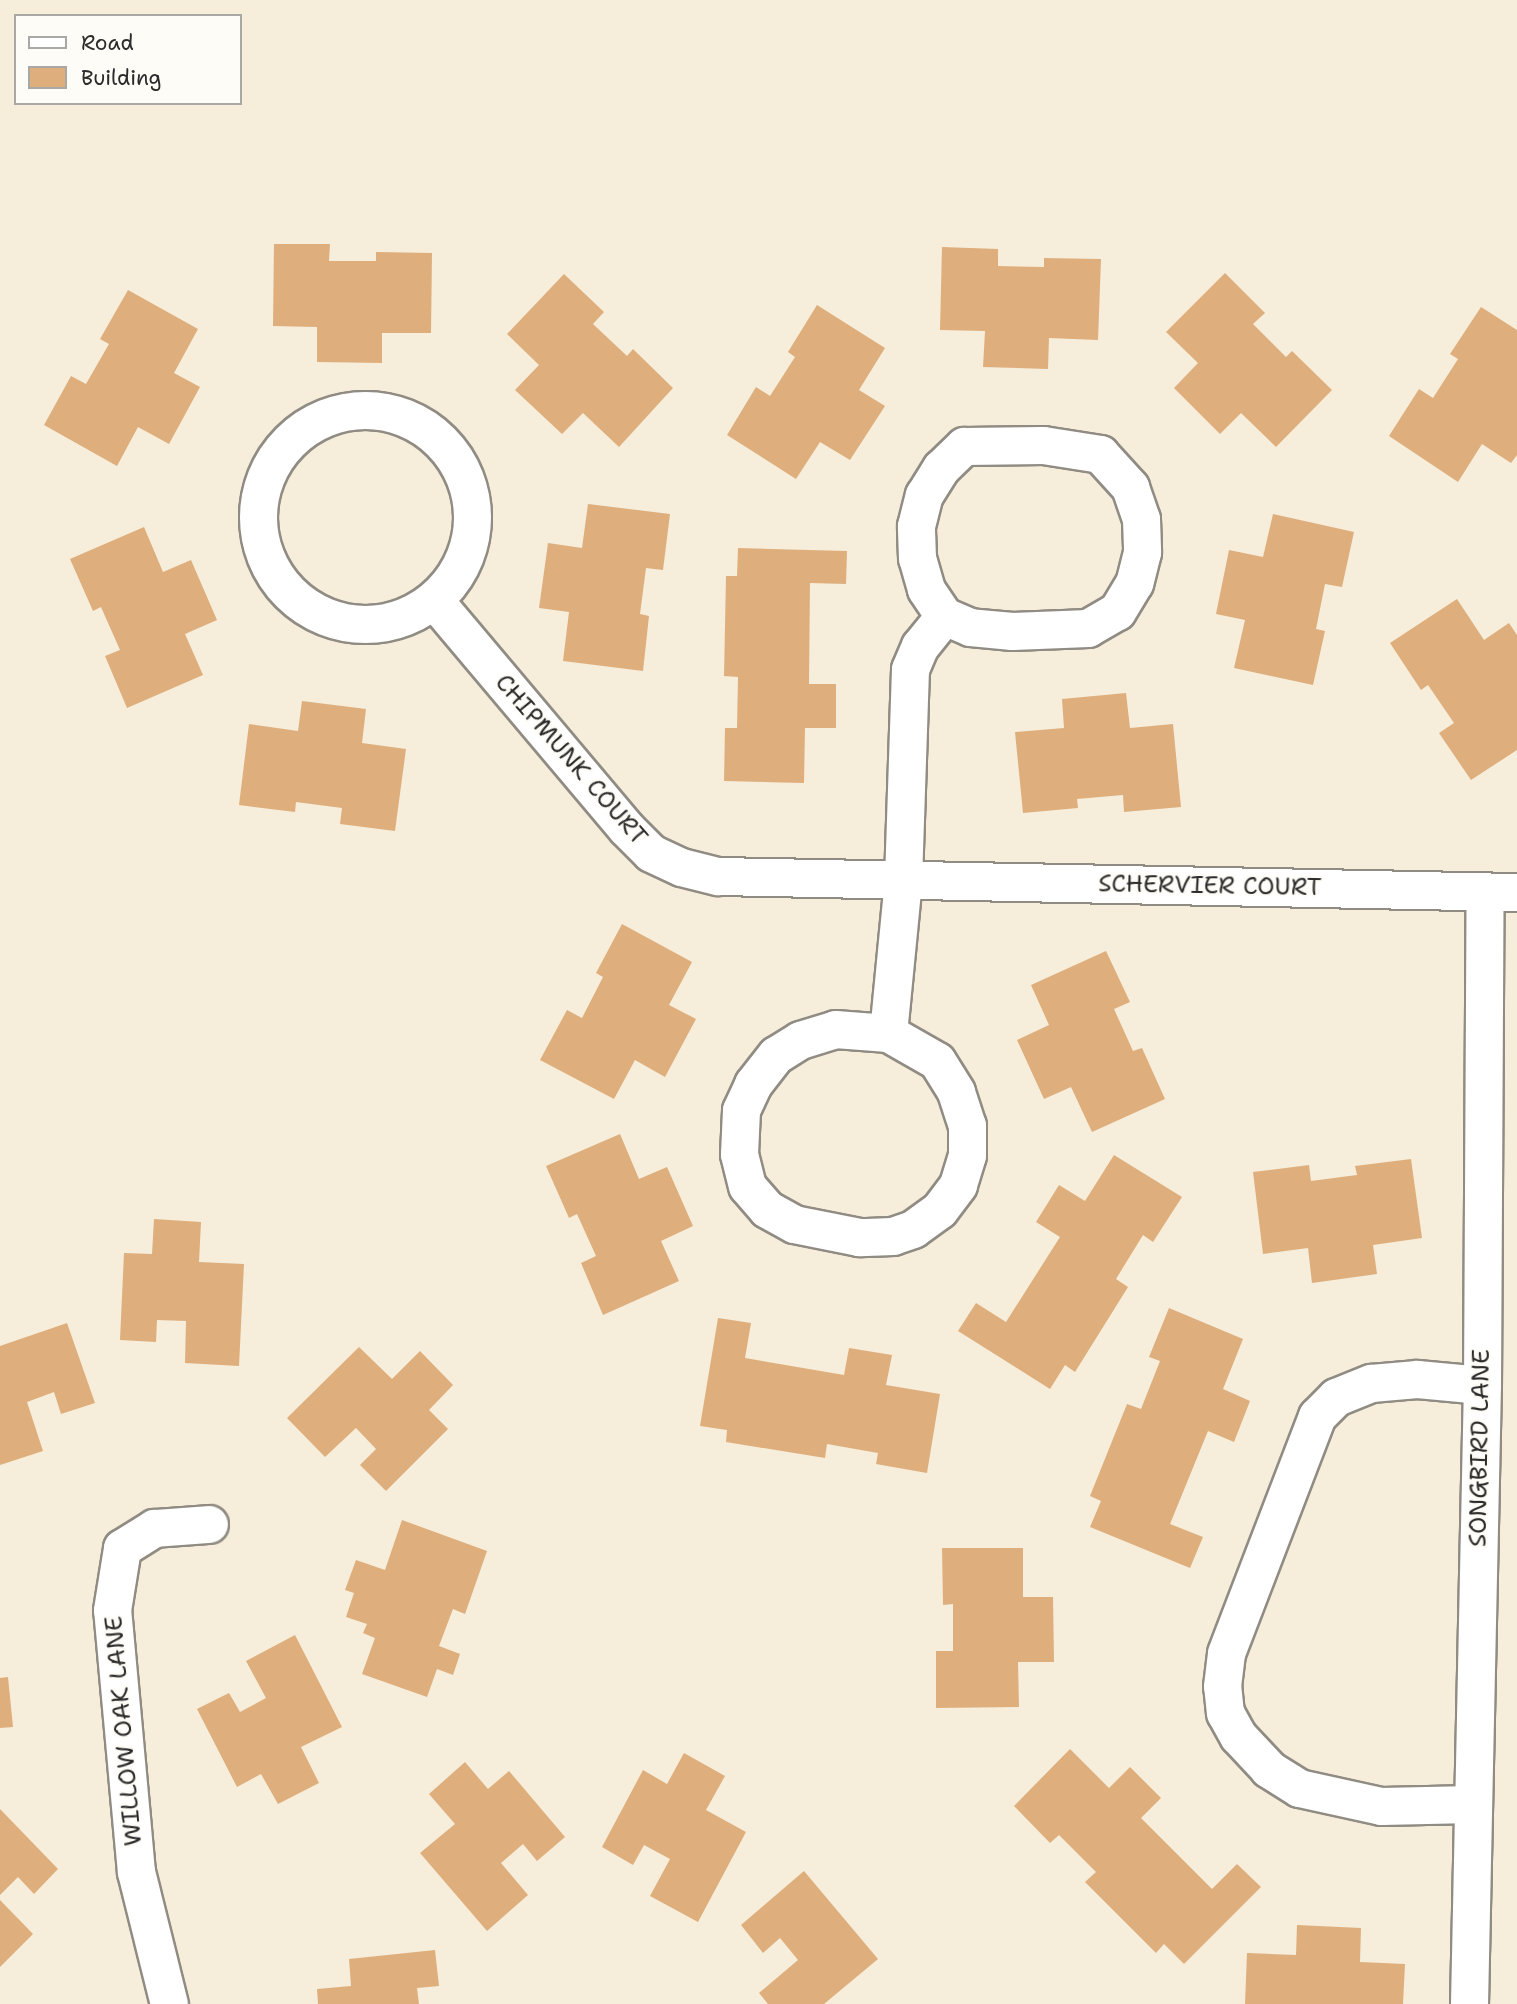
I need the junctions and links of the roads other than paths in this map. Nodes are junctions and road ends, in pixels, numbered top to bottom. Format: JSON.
{"nodes":[{"id":1,"x":434,"y":600,"type":"junction"},
{"id":2,"x":944,"y":616,"type":"junction"},
{"id":3,"x":903,"y":880,"type":"junction"},
{"id":4,"x":1501,"y":892,"type":"edge"},
{"id":5,"x":887,"y":1033,"type":"junction"},
{"id":6,"x":1482,"y":1385,"type":"junction"},
{"id":7,"x":209,"y":1524,"type":"dead end"},
{"id":8,"x":1472,"y":1804,"type":"junction"},
{"id":9,"x":169,"y":2004,"type":"edge"},
{"id":10,"x":1469,"y":2004,"type":"edge"}],
"edges":[{"from":1,"to":1,"type":"street"},
{"from":1,"to":3,"type":"street","name":"CHIPMUNK COURT"},
{"from":2,"to":2,"type":"street"},
{"from":2,"to":3,"type":"street"},
{"from":3,"to":4,"type":"street","name":"SCHERVIER COURT"},
{"from":3,"to":5,"type":"street"},
{"from":4,"to":6,"type":"street","name":"SONGBIRD LANE"},
{"from":5,"to":5,"type":"street"},
{"from":6,"to":8,"type":"street","name":"SONGBIRD LANE"},
{"from":6,"to":8,"type":"street"},
{"from":7,"to":9,"type":"street","name":"WILLOW OAK LANE"},
{"from":8,"to":10,"type":"street","name":"SONGBIRD LANE"}]}
